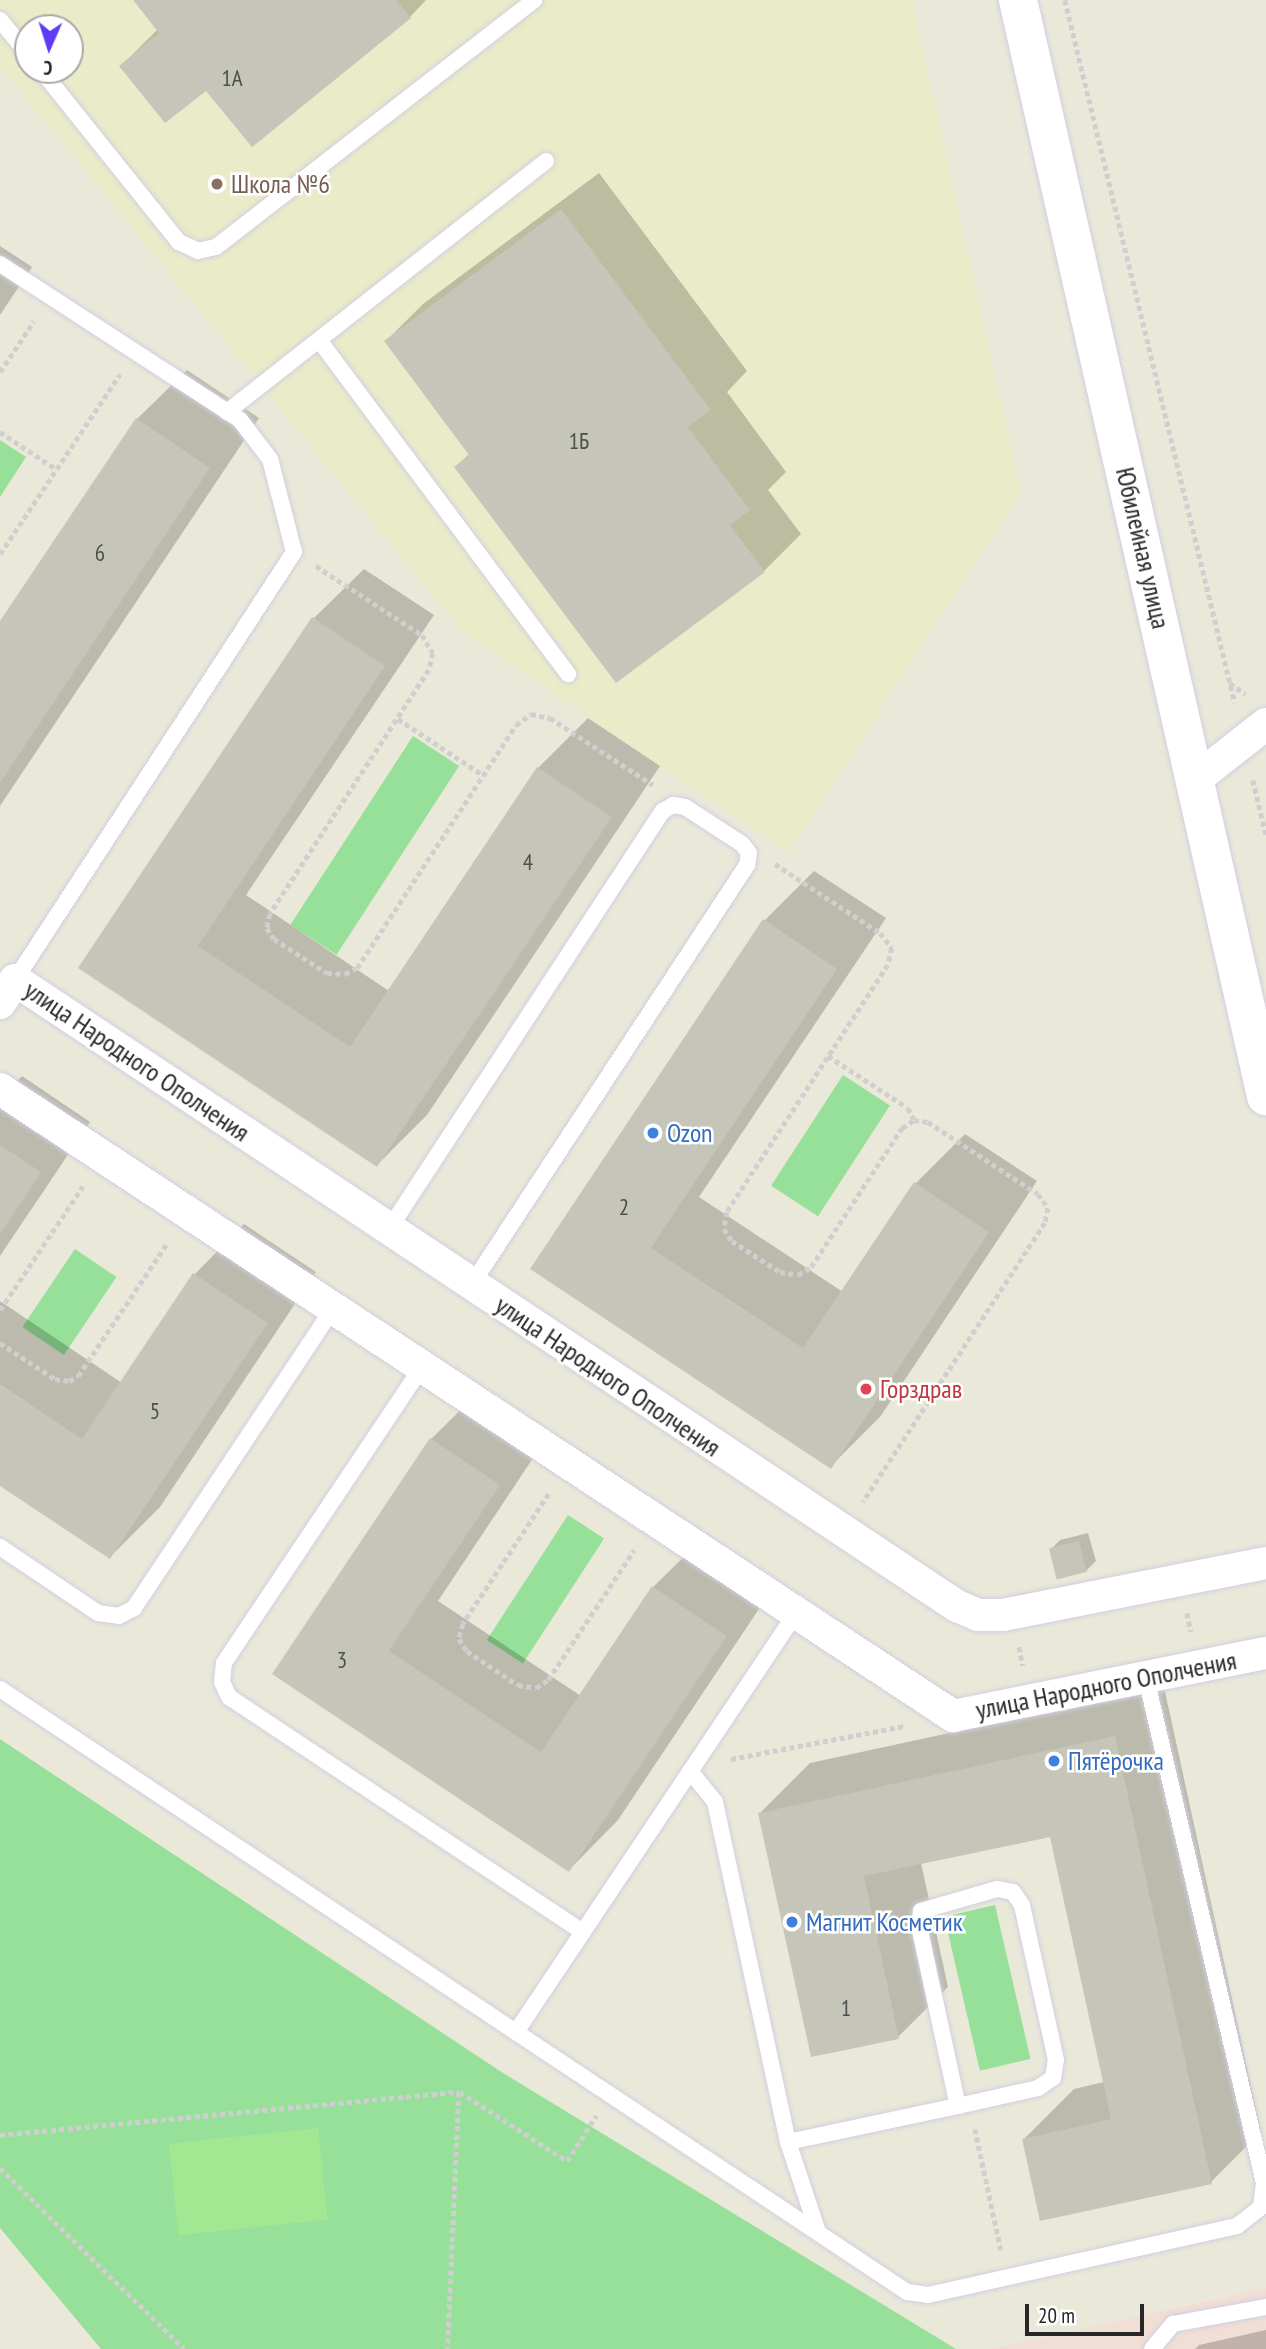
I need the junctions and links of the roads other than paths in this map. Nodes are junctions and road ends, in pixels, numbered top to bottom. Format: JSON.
{"nodes":[{"id":1,"x":534,"y":0,"type":"edge"},
{"id":2,"x":1018,"y":0,"type":"edge"},
{"id":3,"x":513,"y":6,"type":"edge"},
{"id":4,"x":0,"y":20,"type":"edge"},
{"id":5,"x":14,"y":37,"type":"edge"},
{"id":6,"x":52,"y":84,"type":"edge"},
{"id":7,"x":546,"y":161,"type":"dead end"},
{"id":8,"x":0,"y":264,"type":"edge"},
{"id":9,"x":319,"y":340,"type":"junction"},
{"id":10,"x":227,"y":412,"type":"junction"},
{"id":11,"x":568,"y":674,"type":"dead end"},
{"id":12,"x":1255,"y":731,"type":"edge"},
{"id":13,"x":1196,"y":779,"type":"junction"},
{"id":14,"x":13,"y":982,"type":"edge"},
{"id":15,"x":1260,"y":1046,"type":"edge"},
{"id":16,"x":0,"y":1089,"type":"edge"},
{"id":17,"x":1266,"y":1096,"type":"edge"},
{"id":18,"x":389,"y":1229,"type":"junction"},
{"id":19,"x":471,"y":1284,"type":"junction"},
{"id":20,"x":333,"y":1308,"type":"junction"},
{"id":21,"x":422,"y":1367,"type":"junction"},
{"id":22,"x":0,"y":1548,"type":"edge"},
{"id":23,"x":1266,"y":1563,"type":"edge"},
{"id":24,"x":796,"y":1613,"type":"junction"},
{"id":25,"x":1266,"y":1653,"type":"edge"},
{"id":26,"x":1146,"y":1678,"type":"junction"},
{"id":27,"x":0,"y":1689,"type":"edge"},
{"id":28,"x":690,"y":1771,"type":"junction"},
{"id":29,"x":583,"y":1932,"type":"junction"},
{"id":30,"x":516,"y":2032,"type":"junction"},
{"id":31,"x":963,"y":2104,"type":"junction"},
{"id":32,"x":788,"y":2142,"type":"junction"},
{"id":33,"x":818,"y":2232,"type":"junction"},
{"id":34,"x":1266,"y":2307,"type":"edge"},
{"id":35,"x":1152,"y":2349,"type":"edge"}],
"edges":[{"from":1,"to":3,"type":"lane"},
{"from":2,"to":13,"type":"main road","name":"Юбилейная улица"},
{"from":3,"to":6,"type":"lane"},
{"from":4,"to":5,"type":"lane"},
{"from":7,"to":9,"type":"lane"},
{"from":8,"to":10,"type":"lane"},
{"from":9,"to":10,"type":"lane"},
{"from":9,"to":11,"type":"lane"},
{"from":10,"to":14,"type":"lane"},
{"from":12,"to":13,"type":"street"},
{"from":13,"to":15,"type":"main road","name":"Юбилейная улица"},
{"from":14,"to":18,"type":"street","name":"улица Народного Ополчения"},
{"from":15,"to":17,"type":"main road","name":"Юбилейная улица"},
{"from":16,"to":20,"type":"street","name":"улица Народного Ополчения"},
{"from":18,"to":19,"type":"street","name":"улица Народного Ополчения"},
{"from":18,"to":19,"type":"lane"},
{"from":19,"to":23,"type":"street","name":"улица Народного Ополчения"},
{"from":20,"to":21,"type":"street","name":"улица Народного Ополчения"},
{"from":20,"to":22,"type":"lane"},
{"from":21,"to":24,"type":"street","name":"улица Народного Ополчения"},
{"from":21,"to":29,"type":"lane"},
{"from":24,"to":26,"type":"street","name":"улица Народного Ополчения"},
{"from":24,"to":28,"type":"lane"},
{"from":25,"to":26,"type":"street","name":"улица Народного Ополчения"},
{"from":26,"to":33,"type":"lane"},
{"from":27,"to":30,"type":"lane"},
{"from":28,"to":29,"type":"lane"},
{"from":28,"to":32,"type":"lane"},
{"from":29,"to":30,"type":"lane"},
{"from":30,"to":33,"type":"lane"},
{"from":31,"to":31,"type":"lane"},
{"from":31,"to":32,"type":"lane"},
{"from":32,"to":33,"type":"lane"},
{"from":34,"to":35,"type":"lane"}]}
